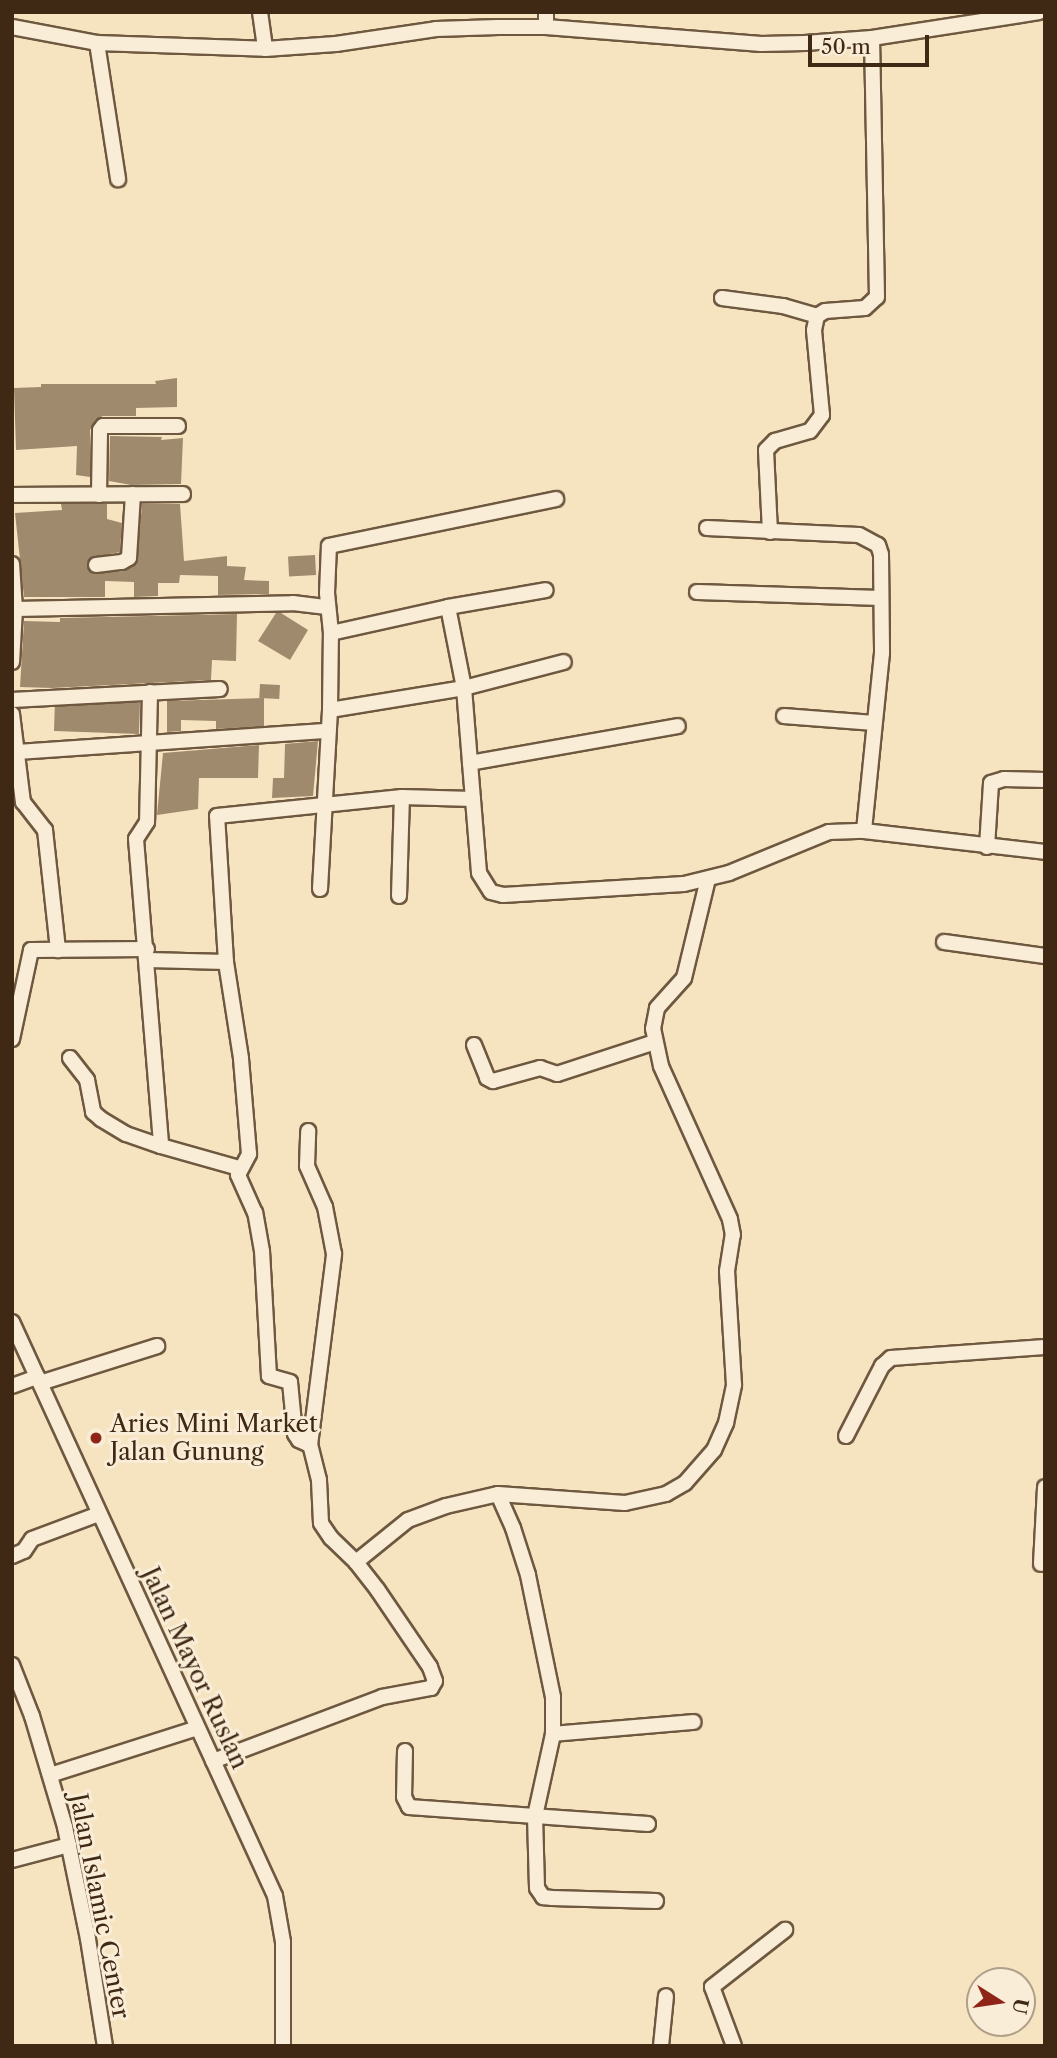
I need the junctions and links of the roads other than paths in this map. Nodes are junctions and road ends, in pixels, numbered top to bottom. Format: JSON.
{"nodes":[{"id":1,"x":260,"y":12,"type":"edge"},
{"id":2,"x":546,"y":12,"type":"edge"},
{"id":3,"x":1039,"y":12,"type":"edge"},
{"id":4,"x":12,"y":27,"type":"edge"},
{"id":5,"x":546,"y":27,"type":"junction"},
{"id":6,"x":872,"y":38,"type":"junction"},
{"id":7,"x":97,"y":43,"type":"junction"},
{"id":8,"x":265,"y":49,"type":"junction"},
{"id":9,"x":118,"y":179,"type":"dead end"},
{"id":10,"x":722,"y":298,"type":"dead end"},
{"id":11,"x":817,"y":316,"type":"junction"},
{"id":12,"x":177,"y":426,"type":"dead end"},
{"id":13,"x":133,"y":494,"type":"junction"},
{"id":14,"x":183,"y":494,"type":"dead end"},
{"id":15,"x":12,"y":495,"type":"edge"},
{"id":16,"x":99,"y":495,"type":"junction"},
{"id":17,"x":556,"y":499,"type":"dead end"},
{"id":18,"x":707,"y":528,"type":"dead end"},
{"id":19,"x":770,"y":532,"type":"junction"},
{"id":20,"x":12,"y":564,"type":"edge"},
{"id":21,"x":96,"y":565,"type":"dead end"},
{"id":22,"x":545,"y":590,"type":"dead end"},
{"id":23,"x":698,"y":592,"type":"dead end"},
{"id":24,"x":881,"y":598,"type":"junction"},
{"id":25,"x":327,"y":607,"type":"junction"},
{"id":26,"x":448,"y":607,"type":"junction"},
{"id":27,"x":15,"y":609,"type":"junction"},
{"id":28,"x":331,"y":633,"type":"junction"},
{"id":29,"x":12,"y":662,"type":"edge"},
{"id":30,"x":564,"y":662,"type":"dead end"},
{"id":31,"x":464,"y":688,"type":"junction"},
{"id":32,"x":220,"y":689,"type":"dead end"},
{"id":33,"x":150,"y":692,"type":"junction"},
{"id":34,"x":12,"y":700,"type":"edge"},
{"id":35,"x":330,"y":710,"type":"junction"},
{"id":36,"x":12,"y":714,"type":"edge"},
{"id":37,"x":784,"y":716,"type":"dead end"},
{"id":38,"x":874,"y":723,"type":"junction"},
{"id":39,"x":678,"y":726,"type":"dead end"},
{"id":40,"x":328,"y":730,"type":"junction"},
{"id":41,"x":147,"y":745,"type":"junction"},
{"id":42,"x":18,"y":752,"type":"junction"},
{"id":43,"x":470,"y":764,"type":"junction"},
{"id":44,"x":1045,"y":780,"type":"edge"},
{"id":45,"x":402,"y":797,"type":"junction"},
{"id":46,"x":472,"y":799,"type":"junction"},
{"id":47,"x":18,"y":803,"type":"edge"},
{"id":48,"x":325,"y":804,"type":"junction"},
{"id":49,"x":864,"y":831,"type":"junction"},
{"id":50,"x":988,"y":847,"type":"junction"},
{"id":51,"x":1045,"y":852,"type":"edge"},
{"id":52,"x":708,"y":879,"type":"junction"},
{"id":53,"x":320,"y":889,"type":"dead end"},
{"id":54,"x":399,"y":896,"type":"dead end"},
{"id":55,"x":944,"y":942,"type":"dead end"},
{"id":56,"x":58,"y":950,"type":"junction"},
{"id":57,"x":147,"y":955,"type":"junction"},
{"id":58,"x":1045,"y":956,"type":"edge"},
{"id":59,"x":226,"y":962,"type":"junction"},
{"id":60,"x":12,"y":1039,"type":"edge"},
{"id":61,"x":655,"y":1042,"type":"junction"},
{"id":62,"x":474,"y":1045,"type":"dead end"},
{"id":63,"x":69,"y":1058,"type":"dead end"},
{"id":64,"x":308,"y":1131,"type":"dead end"},
{"id":65,"x":161,"y":1146,"type":"junction"},
{"id":66,"x":239,"y":1168,"type":"junction"},
{"id":67,"x":12,"y":1322,"type":"edge"},
{"id":68,"x":157,"y":1346,"type":"dead end"},
{"id":69,"x":1045,"y":1347,"type":"edge"},
{"id":70,"x":39,"y":1380,"type":"junction"},
{"id":71,"x":12,"y":1387,"type":"edge"},
{"id":72,"x":846,"y":1436,"type":"dead end"},
{"id":73,"x":310,"y":1446,"type":"junction"},
{"id":74,"x":1045,"y":1487,"type":"edge"},
{"id":75,"x":498,"y":1494,"type":"junction"},
{"id":76,"x":99,"y":1514,"type":"junction"},
{"id":77,"x":12,"y":1556,"type":"edge"},
{"id":78,"x":356,"y":1562,"type":"junction"},
{"id":79,"x":1041,"y":1564,"type":"dead end"},
{"id":80,"x":12,"y":1665,"type":"edge"},
{"id":81,"x":693,"y":1722,"type":"dead end"},
{"id":82,"x":197,"y":1728,"type":"junction"},
{"id":83,"x":553,"y":1734,"type":"junction"},
{"id":84,"x":405,"y":1751,"type":"dead end"},
{"id":85,"x":213,"y":1761,"type":"junction"},
{"id":86,"x":50,"y":1775,"type":"junction"},
{"id":87,"x":535,"y":1815,"type":"junction"},
{"id":88,"x":648,"y":1824,"type":"dead end"},
{"id":89,"x":69,"y":1844,"type":"junction"},
{"id":90,"x":12,"y":1860,"type":"edge"},
{"id":91,"x":656,"y":1901,"type":"dead end"},
{"id":92,"x":785,"y":1930,"type":"dead end"},
{"id":93,"x":666,"y":1996,"type":"dead end"},
{"id":94,"x":105,"y":2046,"type":"edge"},
{"id":95,"x":283,"y":2046,"type":"edge"},
{"id":96,"x":661,"y":2046,"type":"edge"},
{"id":97,"x":734,"y":2046,"type":"edge"}],
"edges":[{"from":1,"to":8,"type":"street"},
{"from":2,"to":5,"type":"street"},
{"from":3,"to":6,"type":"street"},
{"from":4,"to":7,"type":"street"},
{"from":5,"to":6,"type":"street"},
{"from":5,"to":8,"type":"street"},
{"from":6,"to":11,"type":"street"},
{"from":7,"to":8,"type":"street"},
{"from":7,"to":9,"type":"street"},
{"from":10,"to":11,"type":"street"},
{"from":11,"to":19,"type":"street"},
{"from":12,"to":16,"type":"street"},
{"from":13,"to":14,"type":"street"},
{"from":13,"to":16,"type":"street"},
{"from":13,"to":21,"type":"street"},
{"from":15,"to":16,"type":"street"},
{"from":17,"to":25,"type":"street"},
{"from":18,"to":19,"type":"street"},
{"from":19,"to":24,"type":"street"},
{"from":20,"to":27,"type":"street"},
{"from":22,"to":26,"type":"street"},
{"from":23,"to":24,"type":"street"},
{"from":24,"to":38,"type":"street"},
{"from":25,"to":27,"type":"street"},
{"from":25,"to":28,"type":"street"},
{"from":26,"to":28,"type":"street"},
{"from":26,"to":31,"type":"street"},
{"from":27,"to":29,"type":"street"},
{"from":28,"to":35,"type":"street"},
{"from":30,"to":31,"type":"street"},
{"from":31,"to":35,"type":"street"},
{"from":31,"to":43,"type":"street"},
{"from":32,"to":33,"type":"street"},
{"from":33,"to":34,"type":"street"},
{"from":33,"to":41,"type":"street"},
{"from":35,"to":40,"type":"street"},
{"from":36,"to":42,"type":"street"},
{"from":37,"to":38,"type":"street"},
{"from":38,"to":49,"type":"street"},
{"from":39,"to":43,"type":"street"},
{"from":40,"to":41,"type":"street"},
{"from":40,"to":48,"type":"street"},
{"from":41,"to":42,"type":"street"},
{"from":41,"to":57,"type":"street"},
{"from":42,"to":47,"type":"street"},
{"from":43,"to":46,"type":"street"},
{"from":44,"to":50,"type":"street"},
{"from":45,"to":46,"type":"street"},
{"from":45,"to":48,"type":"street"},
{"from":45,"to":54,"type":"street"},
{"from":46,"to":52,"type":"street"},
{"from":47,"to":56,"type":"street"},
{"from":48,"to":53,"type":"street"},
{"from":48,"to":59,"type":"street"},
{"from":49,"to":50,"type":"street"},
{"from":49,"to":52,"type":"street"},
{"from":50,"to":51,"type":"street"},
{"from":52,"to":61,"type":"street"},
{"from":55,"to":58,"type":"street"},
{"from":56,"to":57,"type":"street"},
{"from":56,"to":60,"type":"street"},
{"from":57,"to":59,"type":"street"},
{"from":57,"to":65,"type":"street"},
{"from":59,"to":66,"type":"street"},
{"from":61,"to":62,"type":"street"},
{"from":61,"to":75,"type":"street"},
{"from":63,"to":65,"type":"street"},
{"from":64,"to":73,"type":"street"},
{"from":65,"to":66,"type":"street"},
{"from":66,"to":73,"type":"street"},
{"from":67,"to":70,"type":"street","name":"Jalan Mayor Ruslan"},
{"from":68,"to":70,"type":"street"},
{"from":69,"to":72,"type":"street"},
{"from":70,"to":71,"type":"street"},
{"from":70,"to":76,"type":"street","name":"Jalan Mayor Ruslan"},
{"from":73,"to":78,"type":"street"},
{"from":74,"to":79,"type":"street"},
{"from":75,"to":78,"type":"street"},
{"from":75,"to":83,"type":"street"},
{"from":76,"to":77,"type":"street"},
{"from":76,"to":82,"type":"street","name":"Jalan Mayor Ruslan"},
{"from":78,"to":85,"type":"street"},
{"from":80,"to":86,"type":"street","name":"Jalan Islamic Center"},
{"from":81,"to":83,"type":"street"},
{"from":82,"to":85,"type":"street","name":"Jalan Mayor Ruslan"},
{"from":82,"to":86,"type":"street"},
{"from":83,"to":87,"type":"street"},
{"from":84,"to":87,"type":"street"},
{"from":85,"to":95,"type":"street","name":"Jalan Mayor Ruslan"},
{"from":86,"to":89,"type":"street","name":"Jalan Islamic Center"},
{"from":87,"to":88,"type":"street"},
{"from":87,"to":91,"type":"street"},
{"from":89,"to":90,"type":"street"},
{"from":89,"to":94,"type":"street","name":"Jalan Islamic Center"},
{"from":92,"to":97,"type":"street"},
{"from":93,"to":96,"type":"street"}]}
